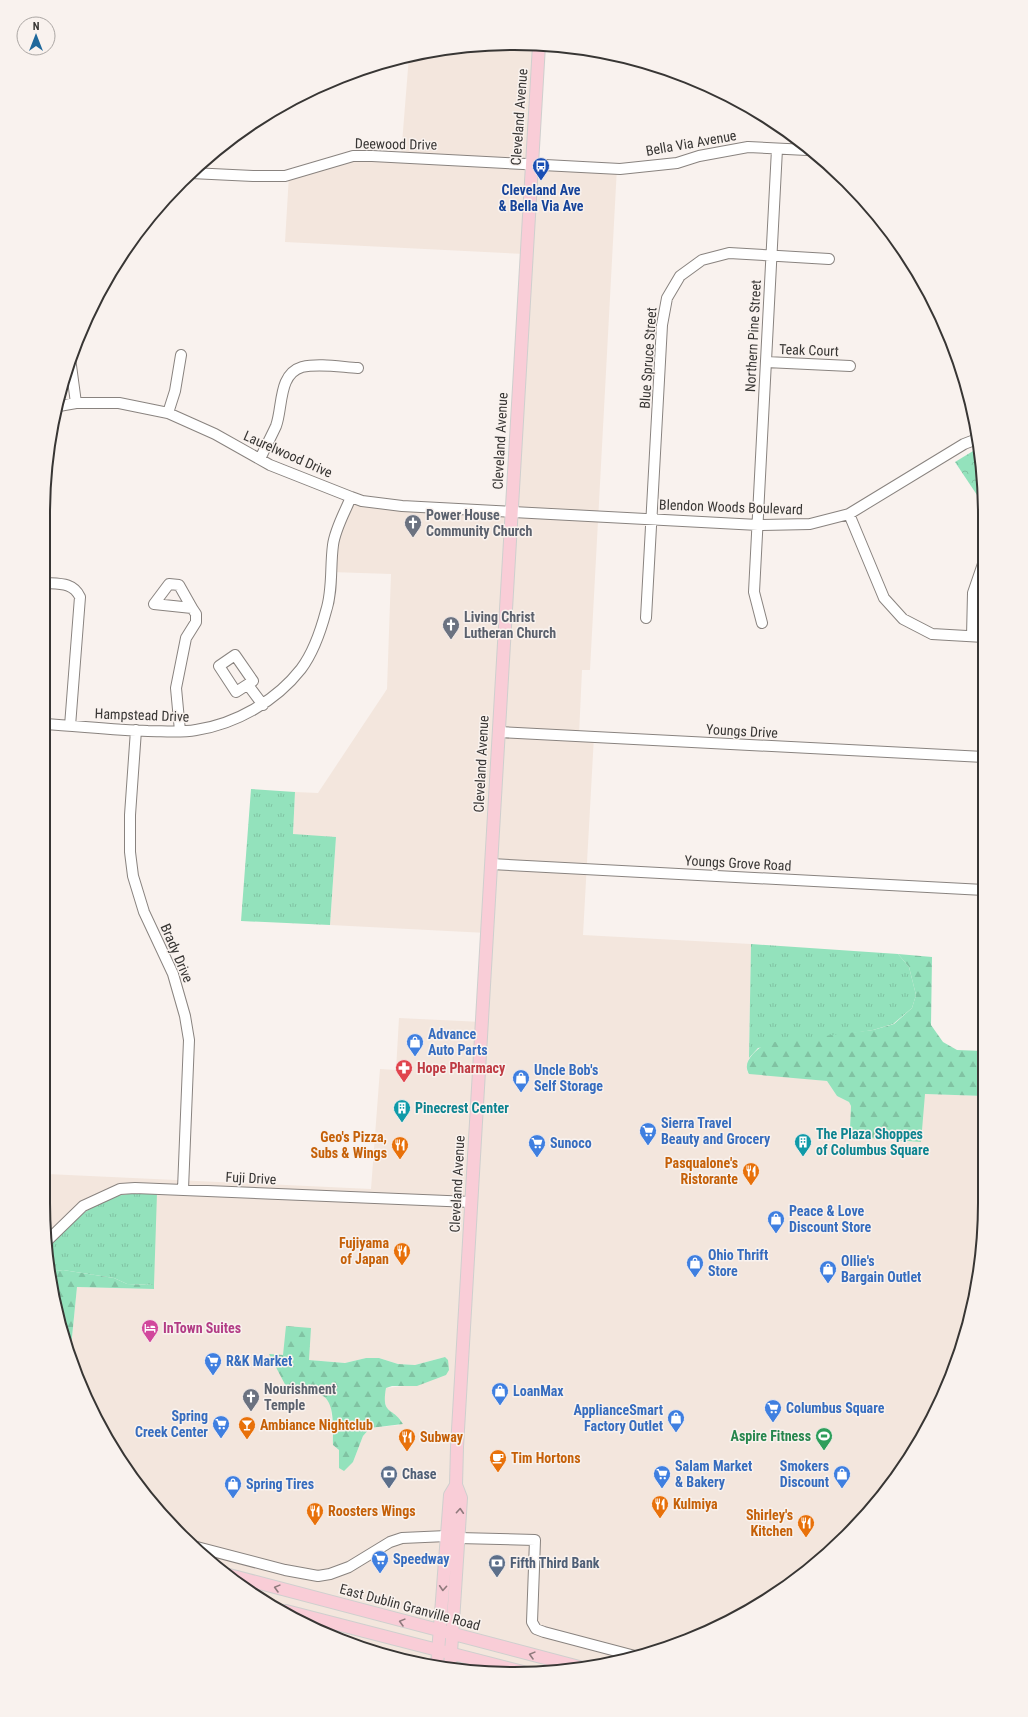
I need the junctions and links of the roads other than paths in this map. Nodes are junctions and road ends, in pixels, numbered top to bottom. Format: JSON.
{"nodes":[{"id":1,"x":539,"y":51,"type":"edge"},
{"id":2,"x":777,"y":149,"type":"junction"},
{"id":3,"x":801,"y":150,"type":"edge"},
{"id":4,"x":531,"y":165,"type":"junction"},
{"id":5,"x":199,"y":173,"type":"edge"},
{"id":6,"x":772,"y":256,"type":"junction"},
{"id":7,"x":829,"y":259,"type":"dead end"},
{"id":8,"x":181,"y":355,"type":"dead end"},
{"id":9,"x":766,"y":362,"type":"junction"},
{"id":10,"x":850,"y":366,"type":"dead end"},
{"id":11,"x":358,"y":368,"type":"dead end"},
{"id":12,"x":72,"y":374,"type":"edge"},
{"id":13,"x":76,"y":404,"type":"junction"},
{"id":14,"x":63,"y":406,"type":"edge"},
{"id":15,"x":168,"y":413,"type":"junction"},
{"id":16,"x":972,"y":441,"type":"edge"},
{"id":17,"x":260,"y":459,"type":"junction"},
{"id":18,"x":351,"y":497,"type":"junction"},
{"id":19,"x":511,"y":511,"type":"junction"},
{"id":20,"x":848,"y":514,"type":"junction"},
{"id":21,"x":652,"y":519,"type":"junction"},
{"id":22,"x":758,"y":525,"type":"junction"},
{"id":23,"x":978,"y":578,"type":"edge"},
{"id":24,"x":50,"y":583,"type":"edge"},
{"id":25,"x":192,"y":608,"type":"dead end"},
{"id":26,"x":646,"y":618,"type":"dead end"},
{"id":27,"x":762,"y":623,"type":"dead end"},
{"id":28,"x":972,"y":636,"type":"junction"},
{"id":29,"x":978,"y":636,"type":"edge"},
{"id":30,"x":248,"y":685,"type":"dead end"},
{"id":31,"x":263,"y":705,"type":"junction"},
{"id":32,"x":50,"y":724,"type":"edge"},
{"id":33,"x":70,"y":726,"type":"junction"},
{"id":34,"x":136,"y":730,"type":"junction"},
{"id":35,"x":180,"y":731,"type":"junction"},
{"id":36,"x":498,"y":732,"type":"junction"},
{"id":37,"x":978,"y":757,"type":"edge"},
{"id":38,"x":491,"y":864,"type":"junction"},
{"id":39,"x":978,"y":890,"type":"edge"},
{"id":40,"x":183,"y":1189,"type":"junction"},
{"id":41,"x":471,"y":1202,"type":"junction"},
{"id":42,"x":51,"y":1237,"type":"edge"},
{"id":43,"x":452,"y":1537,"type":"junction"},
{"id":44,"x":205,"y":1549,"type":"edge"},
{"id":45,"x":242,"y":1579,"type":"edge"},
{"id":46,"x":301,"y":1615,"type":"edge"},
{"id":47,"x":440,"y":1631,"type":"junction"},
{"id":48,"x":453,"y":1635,"type":"junction"},
{"id":49,"x":438,"y":1651,"type":"junction"},
{"id":50,"x":625,"y":1653,"type":"edge"},
{"id":51,"x":452,"y":1654,"type":"junction"},
{"id":52,"x":437,"y":1660,"type":"edge"},
{"id":53,"x":451,"y":1663,"type":"edge"},
{"id":54,"x":567,"y":1664,"type":"edge"},
{"id":55,"x":502,"y":1667,"type":"edge"}],
"edges":[{"from":1,"to":4,"type":"main road","name":"Cleveland Avenue"},
{"from":2,"to":3,"type":"street","name":"Bella Via Avenue"},
{"from":2,"to":4,"type":"street","name":"Bella Via Avenue"},
{"from":2,"to":6,"type":"street","name":"Northern Pine Street"},
{"from":4,"to":5,"type":"street","name":"Deewood Drive"},
{"from":4,"to":19,"type":"main road","name":"Cleveland Avenue"},
{"from":6,"to":7,"type":"street","name":"Blue Spruce Street"},
{"from":6,"to":9,"type":"street","name":"Northern Pine Street"},
{"from":6,"to":21,"type":"street","name":"Blue Spruce Street"},
{"from":8,"to":15,"type":"street"},
{"from":9,"to":10,"type":"street","name":"Teak Court"},
{"from":9,"to":22,"type":"street","name":"Northern Pine Street"},
{"from":11,"to":17,"type":"street"},
{"from":12,"to":13,"type":"street"},
{"from":13,"to":14,"type":"street","name":"Laurelwood Drive"},
{"from":13,"to":15,"type":"street","name":"Laurelwood Drive"},
{"from":15,"to":17,"type":"street","name":"Laurelwood Drive"},
{"from":16,"to":20,"type":"street","name":"Blendon Woods Boulevard"},
{"from":17,"to":18,"type":"street","name":"Laurelwood Drive"},
{"from":18,"to":19,"type":"street","name":"Laurelwood Drive"},
{"from":18,"to":31,"type":"street","name":"Hampstead Drive"},
{"from":19,"to":21,"type":"street","name":"Blendon Woods Boulevard"},
{"from":19,"to":36,"type":"main road","name":"Cleveland Avenue"},
{"from":20,"to":22,"type":"street","name":"Blendon Woods Boulevard"},
{"from":20,"to":28,"type":"street"},
{"from":21,"to":22,"type":"street","name":"Blendon Woods Boulevard"},
{"from":21,"to":26,"type":"street","name":"Blue Spruce Street"},
{"from":22,"to":27,"type":"street","name":"Northern Pine Street"},
{"from":23,"to":28,"type":"street"},
{"from":24,"to":33,"type":"street"},
{"from":25,"to":35,"type":"street"},
{"from":28,"to":29,"type":"street"},
{"from":30,"to":31,"type":"street"},
{"from":31,"to":35,"type":"street","name":"Hampstead Drive"},
{"from":32,"to":33,"type":"street","name":"Hampstead Drive"},
{"from":33,"to":34,"type":"street","name":"Hampstead Drive"},
{"from":34,"to":35,"type":"street","name":"Hampstead Drive"},
{"from":34,"to":40,"type":"street","name":"Brady Drive"},
{"from":36,"to":37,"type":"street","name":"Youngs Drive"},
{"from":36,"to":38,"type":"main road","name":"Cleveland Avenue"},
{"from":38,"to":39,"type":"street","name":"Youngs Grove Road"},
{"from":38,"to":41,"type":"main road","name":"Cleveland Avenue"},
{"from":40,"to":41,"type":"street","name":"Fuji Drive"},
{"from":40,"to":42,"type":"street","name":"Fuji Drive"},
{"from":41,"to":43,"type":"main road","name":"Cleveland Avenue"},
{"from":43,"to":44,"type":"street","name":"East Dublin Granville Road"},
{"from":43,"to":47,"type":"main road","name":"Cleveland Avenue","one_way":true},
{"from":43,"to":48,"type":"main road","name":"Cleveland Avenue"},
{"from":43,"to":50,"type":"street"},
{"from":47,"to":45,"type":"main road","name":"East Dublin Granville Road","one_way":true},
{"from":46,"to":49,"type":"main road"},
{"from":47,"to":48,"type":"main road","name":"East Dublin Granville Road"},
{"from":47,"to":49,"type":"main road","name":"Cleveland Avenue"},
{"from":48,"to":51,"type":"main road","name":"Cleveland Avenue"},
{"from":54,"to":48,"type":"main road","name":"East Dublin Granville Road","one_way":true},
{"from":49,"to":51,"type":"main road"},
{"from":49,"to":52,"type":"main road","name":"Cleveland Avenue"},
{"from":51,"to":53,"type":"main road","name":"Cleveland Avenue"},
{"from":51,"to":55,"type":"main road"}]}
